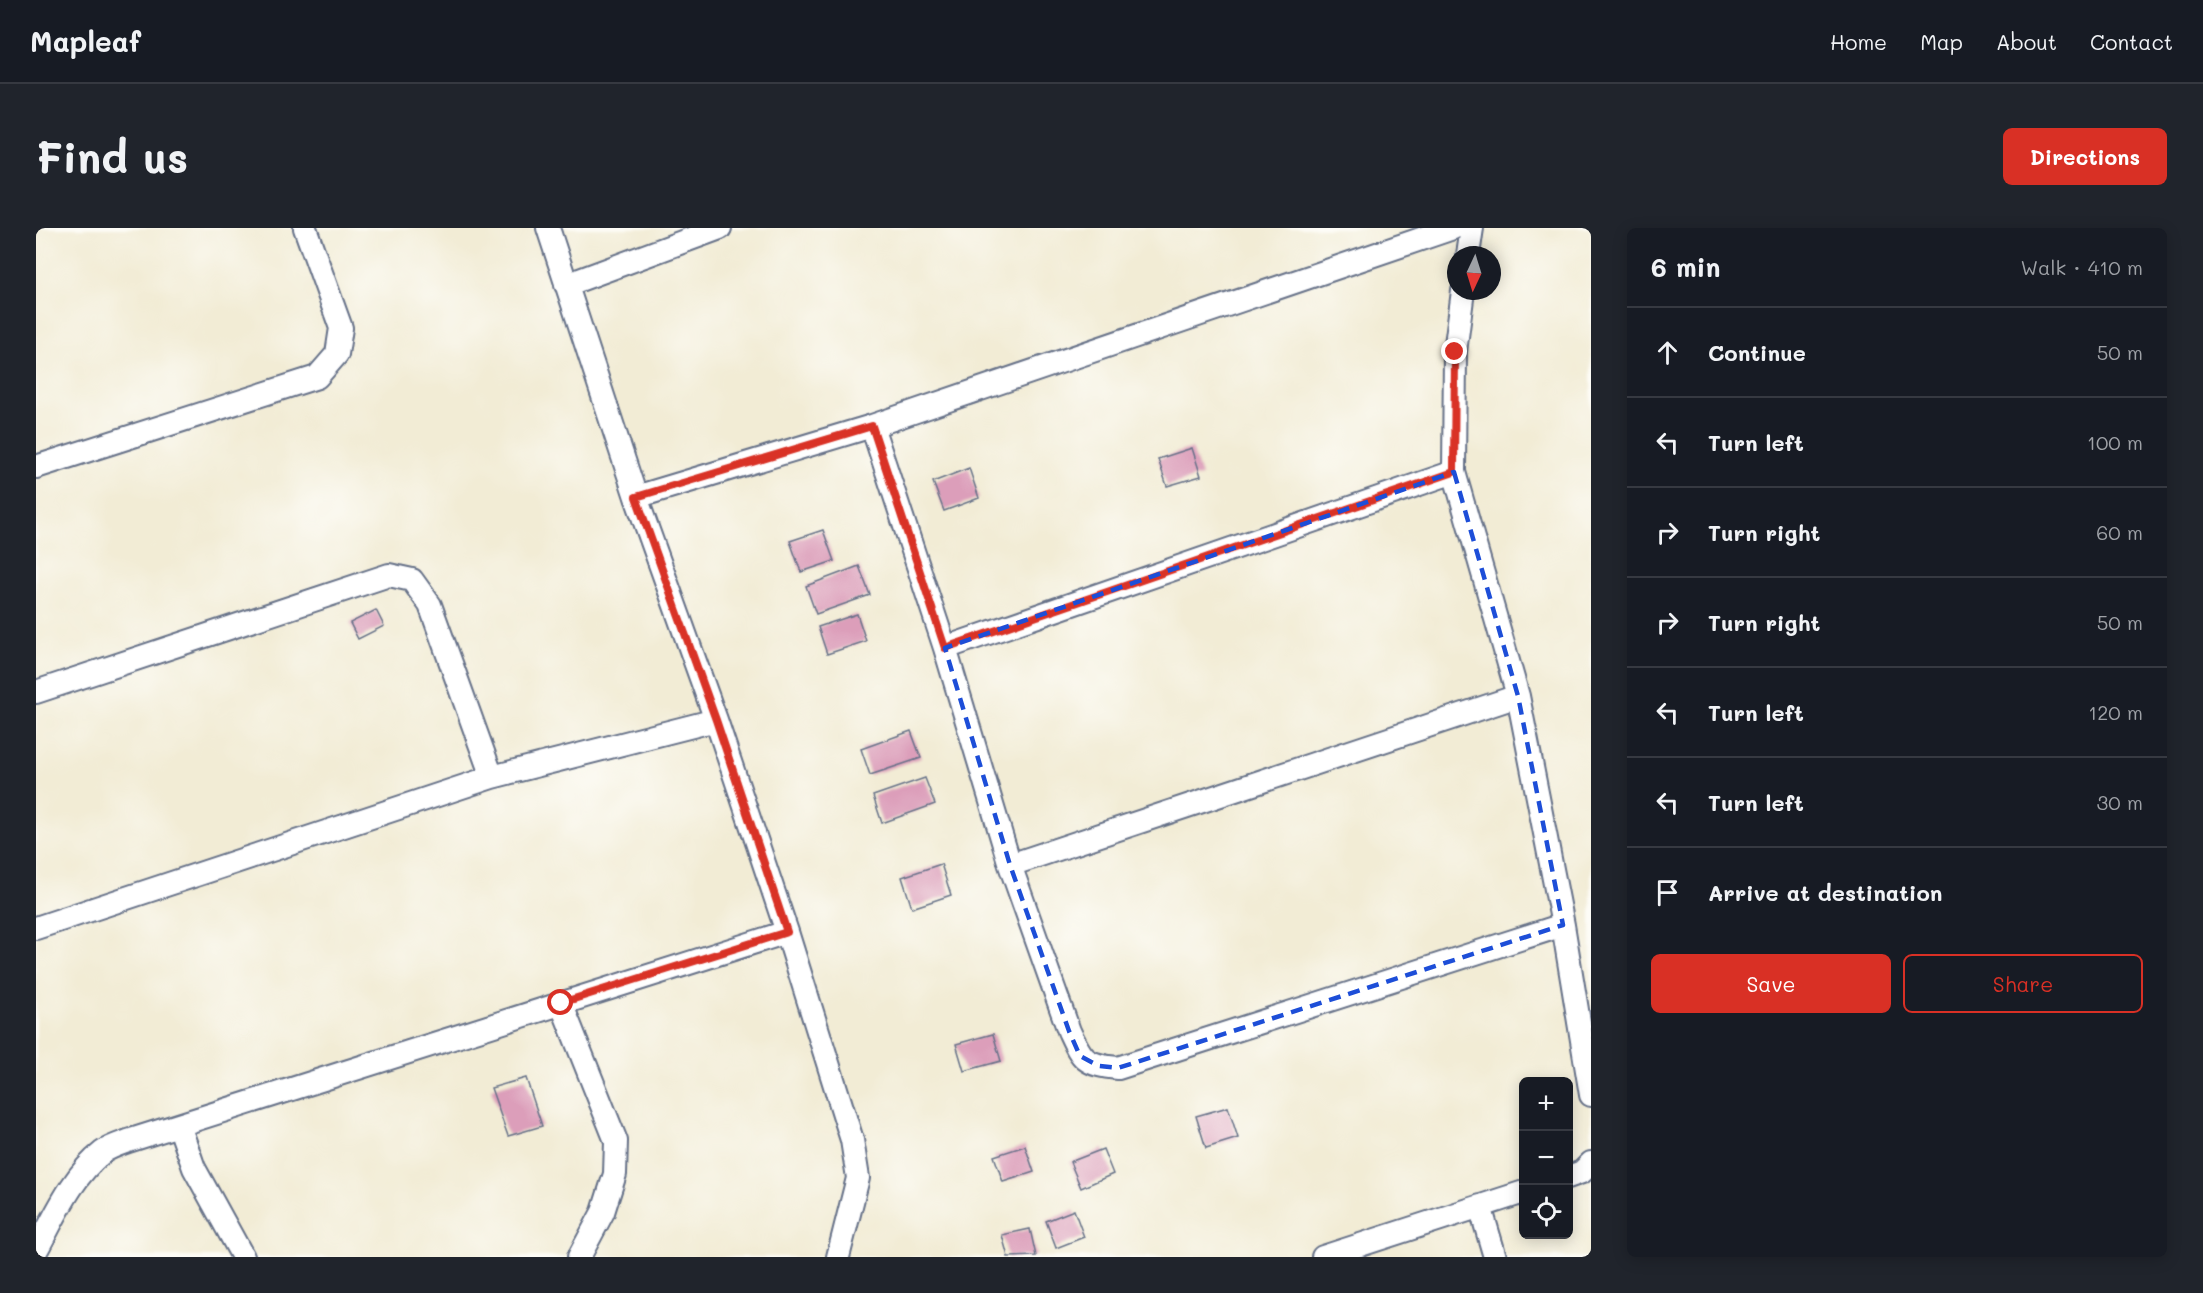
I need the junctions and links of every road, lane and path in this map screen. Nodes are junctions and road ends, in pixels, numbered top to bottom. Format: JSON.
{"nodes":[{"id":1,"x":305,"y":228,"type":"edge"},
{"id":2,"x":548,"y":228,"type":"edge"},
{"id":3,"x":720,"y":228,"type":"edge"},
{"id":4,"x":1453,"y":228,"type":"edge"},
{"id":5,"x":1472,"y":228,"type":"edge"},
{"id":6,"x":1469,"y":246,"type":"edge"},
{"id":7,"x":566,"y":285,"type":"junction"},
{"id":8,"x":1462,"y":300,"type":"edge"},
{"id":9,"x":872,"y":426,"type":"junction"},
{"id":10,"x":36,"y":467,"type":"edge"},
{"id":11,"x":1454,"y":472,"type":"junction"},
{"id":12,"x":636,"y":497,"type":"junction"},
{"id":13,"x":945,"y":648,"type":"junction"},
{"id":14,"x":36,"y":692,"type":"edge"},
{"id":15,"x":1518,"y":696,"type":"junction"},
{"id":16,"x":716,"y":720,"type":"junction"},
{"id":17,"x":492,"y":777,"type":"junction"},
{"id":18,"x":1010,"y":865,"type":"junction"},
{"id":19,"x":38,"y":920,"type":"edge"},
{"id":20,"x":1563,"y":925,"type":"junction"},
{"id":21,"x":787,"y":932,"type":"junction"},
{"id":22,"x":561,"y":1003,"type":"junction"},
{"id":23,"x":1591,"y":1095,"type":"edge"},
{"id":24,"x":179,"y":1125,"type":"junction"},
{"id":25,"x":1591,"y":1163,"type":"edge"},
{"id":26,"x":1573,"y":1176,"type":"edge"},
{"id":27,"x":1519,"y":1194,"type":"edge"},
{"id":28,"x":1480,"y":1206,"type":"junction"},
{"id":29,"x":36,"y":1251,"type":"edge"},
{"id":30,"x":243,"y":1257,"type":"edge"},
{"id":31,"x":579,"y":1257,"type":"edge"},
{"id":32,"x":838,"y":1257,"type":"edge"},
{"id":33,"x":1323,"y":1257,"type":"edge"},
{"id":34,"x":1495,"y":1257,"type":"edge"}],
"edges":[{"from":1,"to":10,"type":"street"},
{"from":2,"to":7,"type":"street"},
{"from":3,"to":7,"type":"street"},
{"from":4,"to":9,"type":"street"},
{"from":5,"to":6,"type":"street"},
{"from":7,"to":12,"type":"street"},
{"from":8,"to":11,"type":"street"},
{"from":9,"to":12,"type":"street"},
{"from":9,"to":13,"type":"street"},
{"from":11,"to":13,"type":"street"},
{"from":11,"to":15,"type":"street"},
{"from":12,"to":16,"type":"street"},
{"from":13,"to":18,"type":"street"},
{"from":14,"to":17,"type":"street"},
{"from":15,"to":18,"type":"street"},
{"from":15,"to":20,"type":"street"},
{"from":16,"to":17,"type":"street"},
{"from":16,"to":21,"type":"street"},
{"from":17,"to":19,"type":"street"},
{"from":18,"to":20,"type":"street"},
{"from":20,"to":23,"type":"street"},
{"from":21,"to":22,"type":"street"},
{"from":21,"to":32,"type":"street"},
{"from":22,"to":24,"type":"street"},
{"from":22,"to":31,"type":"street"},
{"from":24,"to":29,"type":"street"},
{"from":24,"to":30,"type":"street"},
{"from":25,"to":26,"type":"street"},
{"from":27,"to":28,"type":"street"},
{"from":28,"to":33,"type":"street"},
{"from":28,"to":34,"type":"street"}]}
